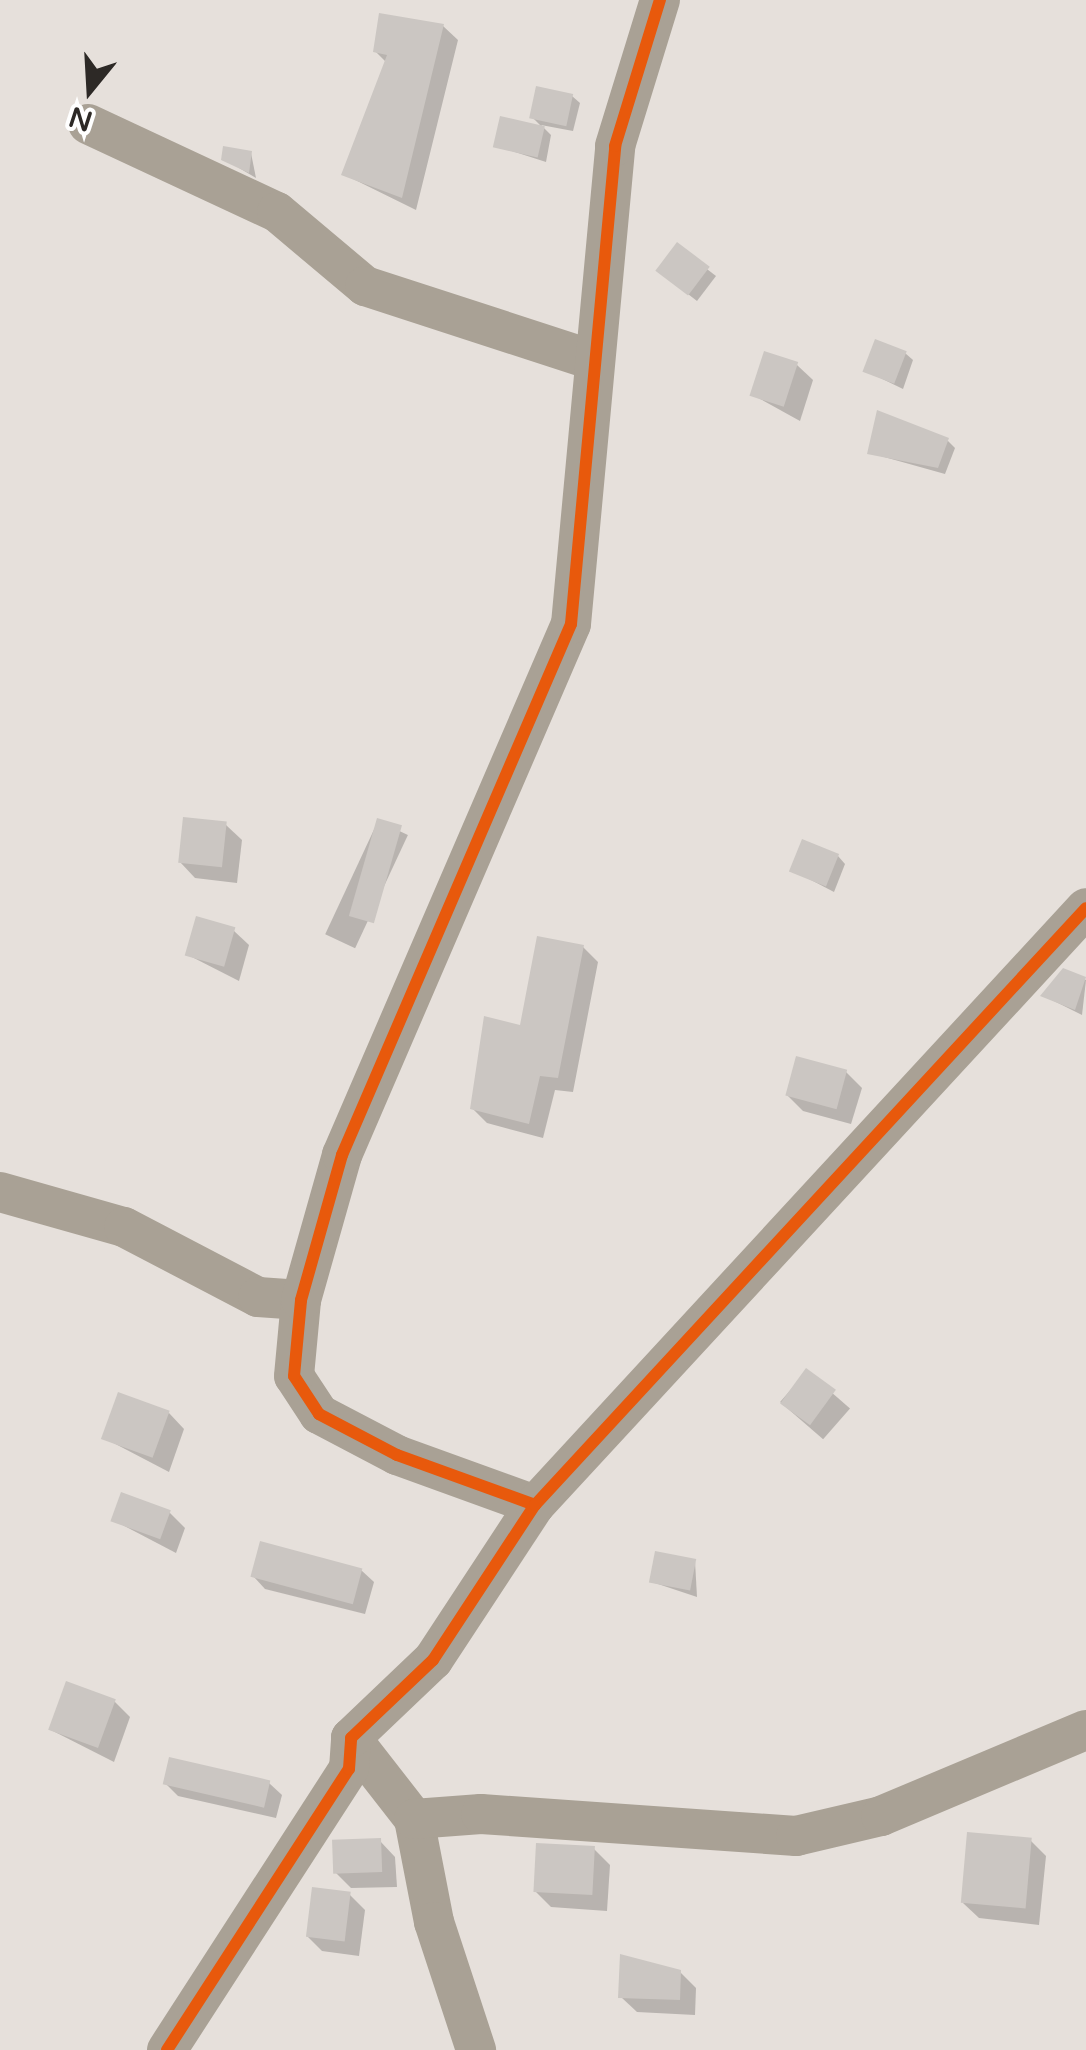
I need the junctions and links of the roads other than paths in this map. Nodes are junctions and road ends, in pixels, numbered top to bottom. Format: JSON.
{"nodes":[{"id":1,"x":660,"y":0,"type":"edge"},
{"id":2,"x":88,"y":124,"type":"dead end"},
{"id":3,"x":594,"y":360,"type":"junction"},
{"id":4,"x":1086,"y":908,"type":"edge"},
{"id":5,"x":0,"y":1192,"type":"edge"},
{"id":6,"x":301,"y":1300,"type":"junction"},
{"id":7,"x":535,"y":1505,"type":"junction"},
{"id":8,"x":1086,"y":1730,"type":"edge"},
{"id":9,"x":351,"y":1738,"type":"junction"},
{"id":10,"x":414,"y":1819,"type":"junction"},
{"id":11,"x":167,"y":2050,"type":"edge"},
{"id":12,"x":476,"y":2050,"type":"edge"}],
"edges":[{"from":1,"to":3,"type":"street"},
{"from":2,"to":3,"type":"street"},
{"from":3,"to":6,"type":"street"},
{"from":4,"to":7,"type":"street"},
{"from":5,"to":6,"type":"street"},
{"from":6,"to":7,"type":"street"},
{"from":7,"to":9,"type":"street"},
{"from":8,"to":10,"type":"street"},
{"from":9,"to":10,"type":"street"},
{"from":9,"to":11,"type":"street"},
{"from":10,"to":12,"type":"street"}]}
